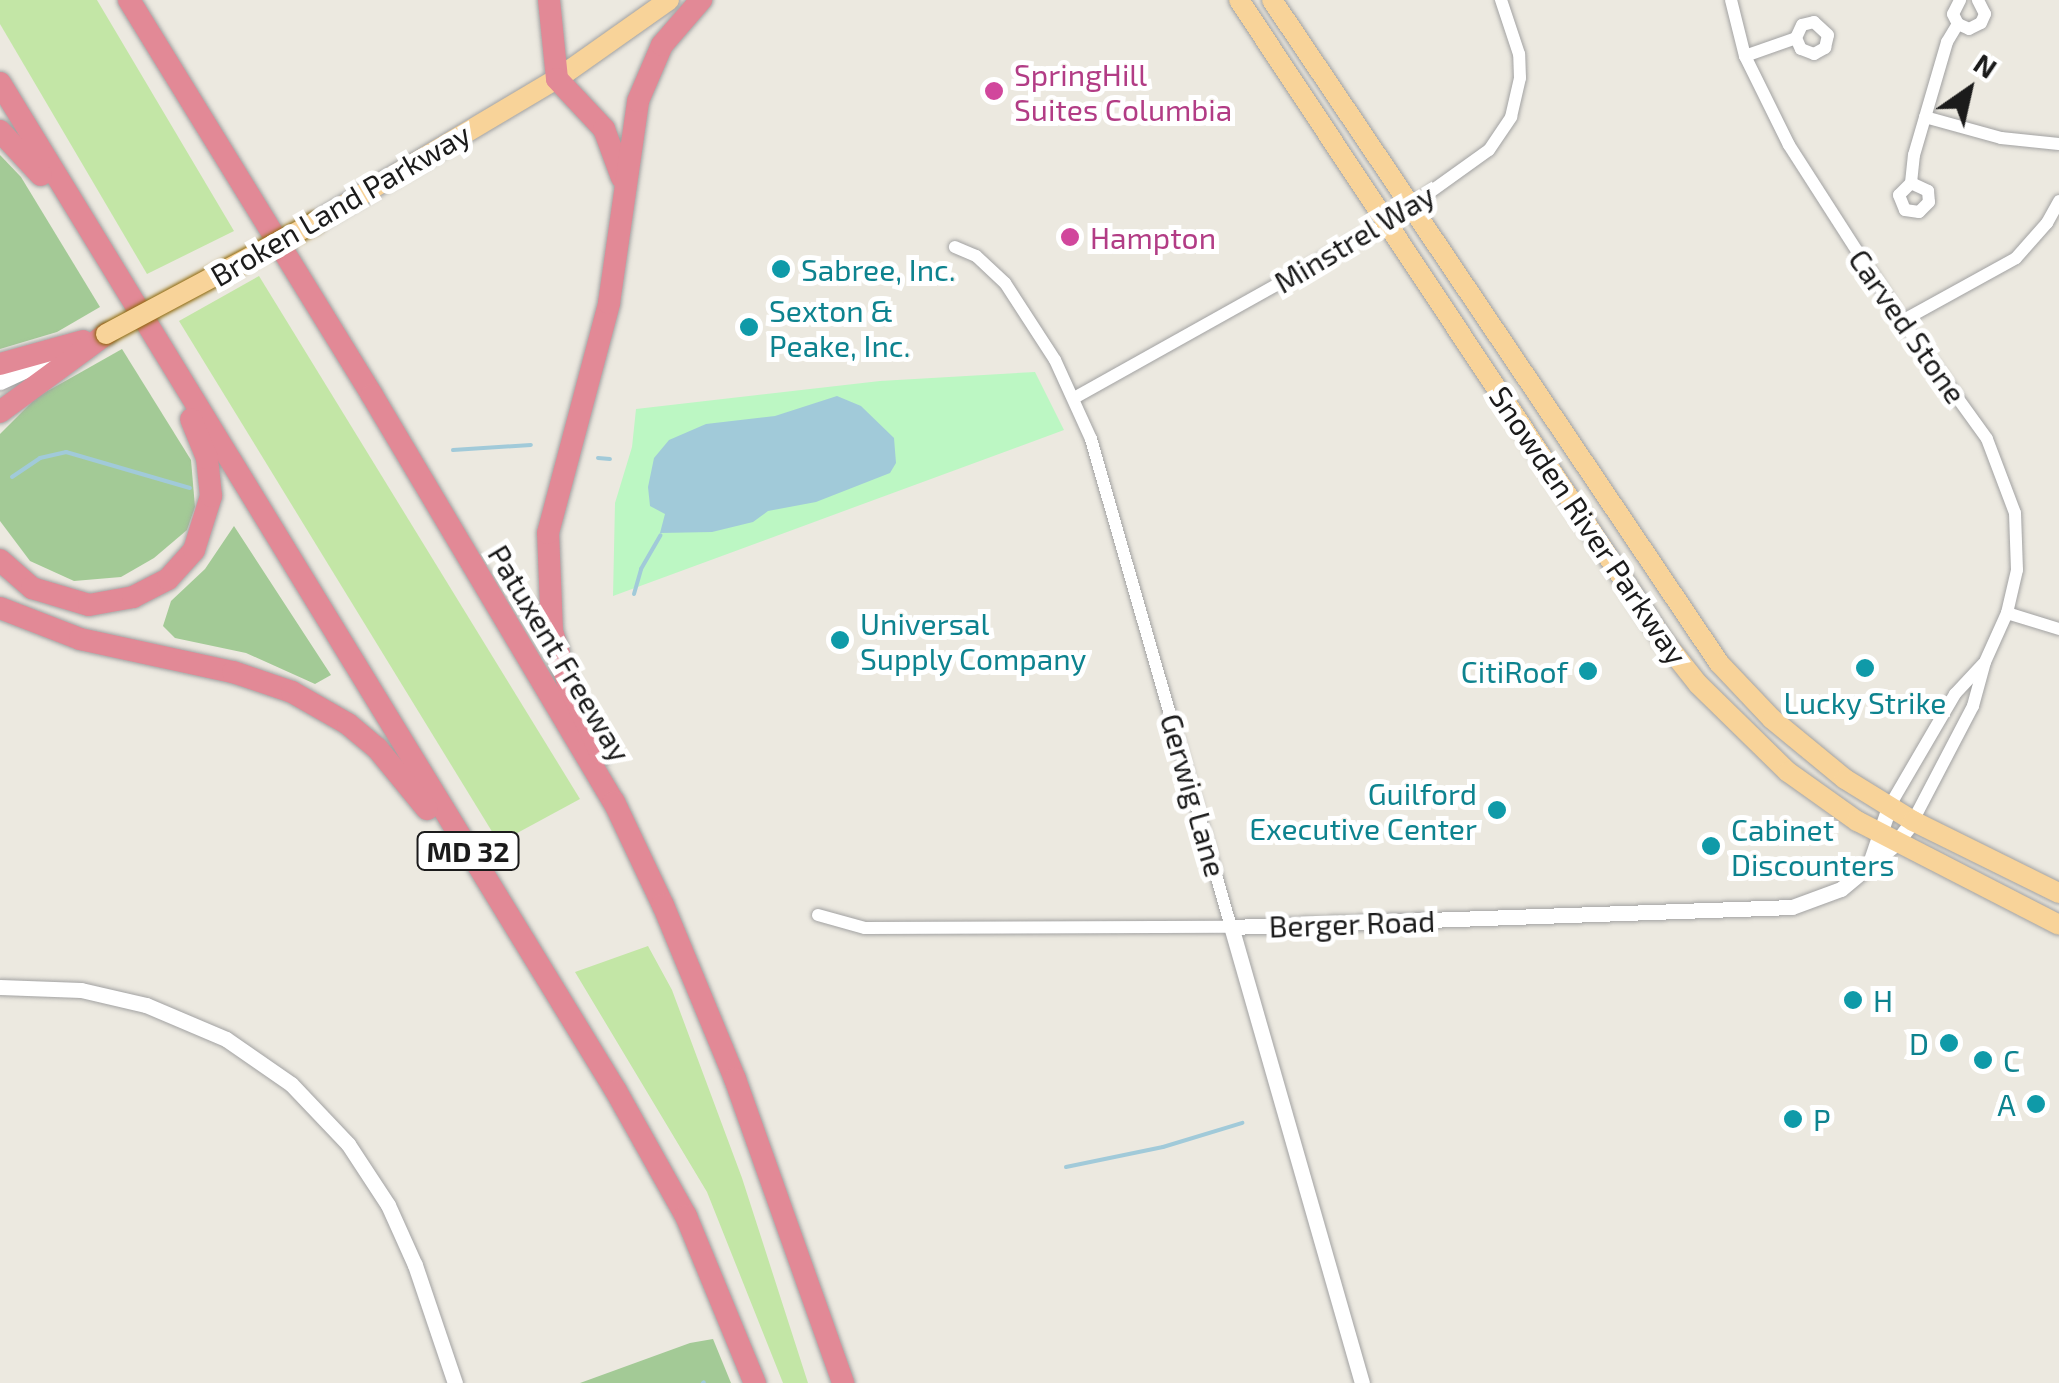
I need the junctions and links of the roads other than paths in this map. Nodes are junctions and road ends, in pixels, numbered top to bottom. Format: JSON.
{"nodes":[{"id":1,"x":129,"y":0,"type":"edge"},
{"id":2,"x":549,"y":0,"type":"edge"},
{"id":3,"x":668,"y":0,"type":"edge"},
{"id":4,"x":700,"y":0,"type":"edge"},
{"id":5,"x":1239,"y":0,"type":"edge"},
{"id":6,"x":1274,"y":0,"type":"edge"},
{"id":7,"x":1501,"y":0,"type":"edge"},
{"id":8,"x":1730,"y":0,"type":"edge"},
{"id":9,"x":1960,"y":0,"type":"edge"},
{"id":10,"x":1978,"y":0,"type":"edge"},
{"id":11,"x":1958,"y":24,"type":"junction"},
{"id":12,"x":1796,"y":38,"type":"dead end"},
{"id":13,"x":1744,"y":56,"type":"junction"},
{"id":14,"x":556,"y":79,"type":"junction"},
{"id":15,"x":0,"y":84,"type":"edge"},
{"id":16,"x":1925,"y":116,"type":"junction"},
{"id":17,"x":0,"y":131,"type":"edge"},
{"id":18,"x":2059,"y":144,"type":"edge"},
{"id":19,"x":623,"y":182,"type":"junction"},
{"id":20,"x":1911,"y":182,"type":"dead end"},
{"id":21,"x":2059,"y":201,"type":"edge"},
{"id":22,"x":1411,"y":208,"type":"junction"},
{"id":23,"x":1388,"y":223,"type":"junction"},
{"id":24,"x":955,"y":247,"type":"dead end"},
{"id":25,"x":110,"y":264,"type":"junction"},
{"id":26,"x":1902,"y":321,"type":"junction"},
{"id":27,"x":153,"y":333,"type":"junction"},
{"id":28,"x":106,"y":334,"type":"junction"},
{"id":29,"x":0,"y":364,"type":"edge"},
{"id":30,"x":0,"y":382,"type":"edge"},
{"id":31,"x":1074,"y":398,"type":"junction"},
{"id":32,"x":0,"y":412,"type":"edge"},
{"id":33,"x":0,"y":560,"type":"edge"},
{"id":34,"x":0,"y":608,"type":"edge"},
{"id":35,"x":2007,"y":613,"type":"junction"},
{"id":36,"x":2059,"y":629,"type":"edge"},
{"id":37,"x":1985,"y":662,"type":"junction"},
{"id":38,"x":1889,"y":807,"type":"junction"},
{"id":39,"x":1913,"y":821,"type":"junction"},
{"id":40,"x":1886,"y":838,"type":"junction"},
{"id":41,"x":2059,"y":893,"type":"edge"},
{"id":42,"x":663,"y":905,"type":"junction"},
{"id":43,"x":818,"y":915,"type":"dead end"},
{"id":44,"x":2059,"y":925,"type":"edge"},
{"id":45,"x":1231,"y":927,"type":"junction"},
{"id":46,"x":548,"y":981,"type":"junction"},
{"id":47,"x":0,"y":987,"type":"edge"},
{"id":48,"x":455,"y":1383,"type":"edge"},
{"id":49,"x":756,"y":1383,"type":"edge"},
{"id":50,"x":843,"y":1383,"type":"edge"},
{"id":51,"x":1362,"y":1383,"type":"edge"}],
"edges":[{"from":1,"to":42,"type":"highway","name":"Patuxent Freeway"},
{"from":2,"to":14,"type":"highway"},
{"from":3,"to":14,"type":"main road","name":"Broken Land Parkway"},
{"from":4,"to":19,"type":"highway"},
{"from":5,"to":23,"type":"main road","name":"Snowden River Parkway"},
{"from":6,"to":22,"type":"main road","name":"Snowden River Parkway"},
{"from":7,"to":22,"type":"street","name":"Minstrel Way"},
{"from":8,"to":13,"type":"street","name":"Carved Stone"},
{"from":9,"to":11,"type":"street"},
{"from":10,"to":11,"type":"street"},
{"from":11,"to":16,"type":"street"},
{"from":12,"to":13,"type":"street"},
{"from":13,"to":26,"type":"street","name":"Carved Stone"},
{"from":14,"to":19,"type":"highway"},
{"from":14,"to":28,"type":"main road","name":"Broken Land Parkway","bridge":true},
{"from":15,"to":25,"type":"highway","number":"MD 32"},
{"from":16,"to":18,"type":"street"},
{"from":16,"to":20,"type":"street"},
{"from":17,"to":25,"type":"highway"},
{"from":19,"to":42,"type":"highway"},
{"from":21,"to":26,"type":"street"},
{"from":22,"to":23,"type":"street","name":"Minstrel Way"},
{"from":22,"to":38,"type":"main road","name":"Snowden River Parkway"},
{"from":23,"to":31,"type":"street","name":"Minstrel Way"},
{"from":23,"to":40,"type":"main road","name":"Snowden River Parkway"},
{"from":24,"to":31,"type":"street","name":"Gerwig Lane"},
{"from":25,"to":27,"type":"highway","number":"MD 32"},
{"from":26,"to":35,"type":"street","name":"Carved Stone"},
{"from":27,"to":33,"type":"highway"},
{"from":27,"to":46,"type":"highway","number":"MD 32"},
{"from":28,"to":29,"type":"highway"},
{"from":28,"to":30,"type":"street","name":"Broken Land Parkway"},
{"from":28,"to":32,"type":"highway"},
{"from":31,"to":45,"type":"street","name":"Gerwig Lane"},
{"from":34,"to":46,"type":"highway"},
{"from":35,"to":36,"type":"street"},
{"from":35,"to":37,"type":"street","name":"Carved Stone"},
{"from":37,"to":38,"type":"street","name":"Carved Stone"},
{"from":37,"to":39,"type":"street","name":"Carved Stone"},
{"from":38,"to":39,"type":"main road","name":"Snowden River Parkway"},
{"from":38,"to":40,"type":"street","name":"Berger Road"},
{"from":39,"to":40,"type":"street","name":"Berger Road"},
{"from":39,"to":41,"type":"main road","name":"Snowden River Parkway"},
{"from":40,"to":44,"type":"main road","name":"Snowden River Parkway"},
{"from":40,"to":45,"type":"street","name":"Berger Road"},
{"from":42,"to":50,"type":"highway","name":"Patuxent Freeway"},
{"from":43,"to":45,"type":"street","name":"Berger Road"},
{"from":45,"to":51,"type":"street","name":"Gerwig Lane"},
{"from":46,"to":49,"type":"highway","number":"MD 32"},
{"from":47,"to":48,"type":"street"}]}
